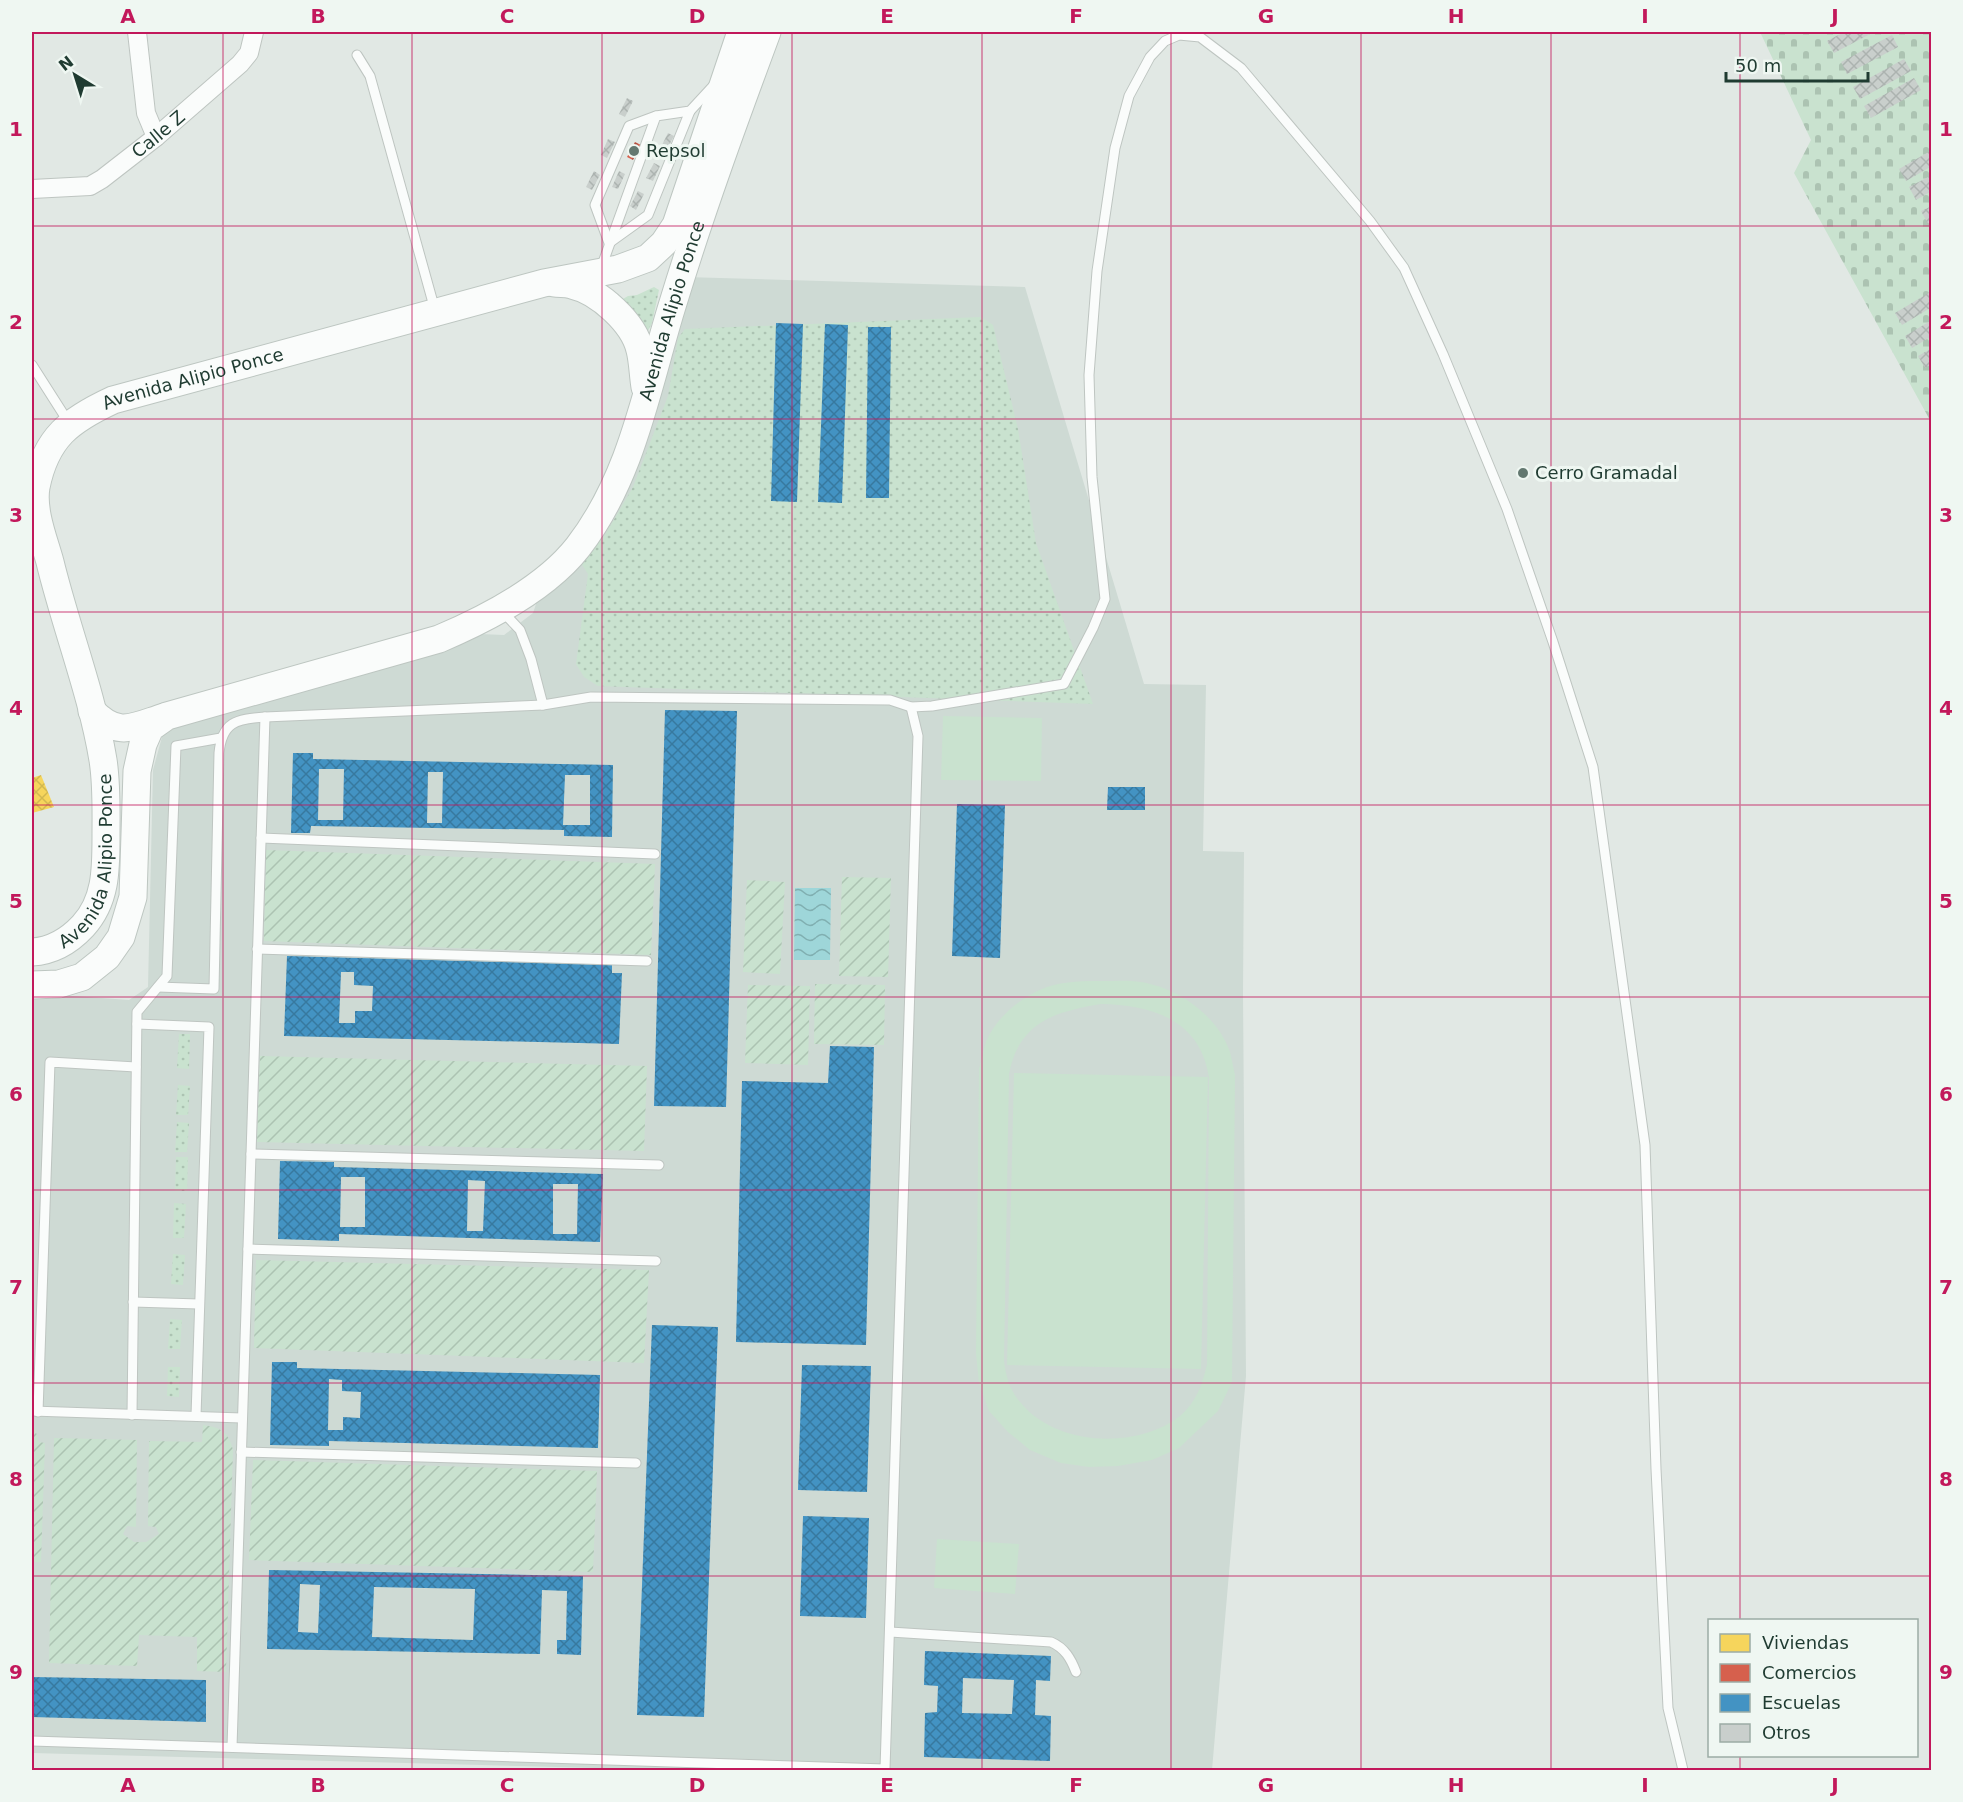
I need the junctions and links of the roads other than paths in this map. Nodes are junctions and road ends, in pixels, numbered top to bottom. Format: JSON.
{"nodes":[{"id":1,"x":137,"y":32,"type":"edge"},
{"id":2,"x":254,"y":32,"type":"edge"},
{"id":3,"x":741,"y":32,"type":"edge"},
{"id":4,"x":767,"y":32,"type":"edge"},
{"id":5,"x":357,"y":55,"type":"dead end"},
{"id":6,"x":740,"y":73,"type":"junction"},
{"id":7,"x":690,"y":111,"type":"junction"},
{"id":8,"x":656,"y":116,"type":"junction"},
{"id":9,"x":156,"y":137,"type":"junction"},
{"id":10,"x":32,"y":189,"type":"edge"},
{"id":11,"x":609,"y":243,"type":"junction"},
{"id":12,"x":601,"y":271,"type":"junction"},
{"id":13,"x":544,"y":283,"type":"junction"},
{"id":14,"x":436,"y":312,"type":"junction"},
{"id":15,"x":32,"y":365,"type":"edge"},
{"id":16,"x":647,"y":400,"type":"junction"},
{"id":17,"x":70,"y":425,"type":"junction"},
{"id":18,"x":500,"y":609,"type":"junction"},
{"id":19,"x":543,"y":705,"type":"junction"},
{"id":20,"x":911,"y":707,"type":"junction"},
{"id":21,"x":92,"y":711,"type":"junction"},
{"id":22,"x":167,"y":716,"type":"junction"},
{"id":23,"x":265,"y":717,"type":"junction"},
{"id":24,"x":221,"y":738,"type":"junction"},
{"id":25,"x":261,"y":838,"type":"junction"},
{"id":26,"x":655,"y":854,"type":"dead end"},
{"id":27,"x":257,"y":949,"type":"junction"},
{"id":28,"x":32,"y":952,"type":"edge"},
{"id":29,"x":647,"y":961,"type":"dead end"},
{"id":30,"x":32,"y":986,"type":"edge"},
{"id":31,"x":158,"y":987,"type":"junction"},
{"id":32,"x":137,"y":1024,"type":"junction"},
{"id":33,"x":136,"y":1066,"type":"junction"},
{"id":34,"x":251,"y":1154,"type":"junction"},
{"id":35,"x":659,"y":1165,"type":"dead end"},
{"id":36,"x":248,"y":1249,"type":"junction"},
{"id":37,"x":656,"y":1261,"type":"dead end"},
{"id":38,"x":133,"y":1302,"type":"junction"},
{"id":39,"x":199,"y":1304,"type":"junction"},
{"id":40,"x":35,"y":1412,"type":"edge"},
{"id":41,"x":132,"y":1415,"type":"junction"},
{"id":42,"x":196,"y":1416,"type":"junction"},
{"id":43,"x":242,"y":1418,"type":"junction"},
{"id":44,"x":241,"y":1452,"type":"junction"},
{"id":45,"x":636,"y":1463,"type":"dead end"},
{"id":46,"x":890,"y":1632,"type":"junction"},
{"id":47,"x":1076,"y":1672,"type":"dead end"},
{"id":48,"x":32,"y":1741,"type":"edge"},
{"id":49,"x":232,"y":1747,"type":"junction"},
{"id":50,"x":1683,"y":1770,"type":"edge"}],
"edges":[{"from":1,"to":9,"type":"street"},
{"from":2,"to":9,"type":"street","name":"Calle Z"},
{"from":3,"to":6,"type":"main road","name":"Avenida Alipio Ponce"},
{"from":4,"to":6,"type":"main road","name":"Avenida Alipio Ponce"},
{"from":5,"to":14,"type":"lane"},
{"from":6,"to":7,"type":"lane"},
{"from":6,"to":12,"type":"main road","name":"Avenida Alipio Ponce"},
{"from":6,"to":16,"type":"main road","name":"Avenida Alipio Ponce"},
{"from":7,"to":8,"type":"lane"},
{"from":7,"to":11,"type":"lane"},
{"from":8,"to":11,"type":"lane"},
{"from":8,"to":11,"type":"lane"},
{"from":9,"to":10,"type":"street","name":"Calle Z"},
{"from":11,"to":12,"type":"lane"},
{"from":12,"to":13,"type":"main road","name":"Avenida Alipio Ponce"},
{"from":13,"to":14,"type":"main road","name":"Avenida Alipio Ponce"},
{"from":13,"to":16,"type":"main road"},
{"from":14,"to":17,"type":"main road","name":"Avenida Alipio Ponce"},
{"from":15,"to":17,"type":"lane"},
{"from":16,"to":18,"type":"main road","name":"Avenida Alipio Ponce"},
{"from":17,"to":21,"type":"main road","name":"Avenida Alipio Ponce"},
{"from":18,"to":19,"type":"lane"},
{"from":18,"to":22,"type":"main road","name":"Avenida Alipio Ponce"},
{"from":19,"to":20,"type":"lane"},
{"from":19,"to":23,"type":"lane"},
{"from":20,"to":46,"type":"lane"},
{"from":20,"to":50,"type":"lane"},
{"from":21,"to":22,"type":"main road"},
{"from":21,"to":28,"type":"main road","name":"Avenida Alipio Ponce"},
{"from":22,"to":30,"type":"main road","name":"Avenida Alipio Ponce"},
{"from":23,"to":24,"type":"lane"},
{"from":23,"to":25,"type":"lane"},
{"from":24,"to":31,"type":"lane"},
{"from":24,"to":31,"type":"lane"},
{"from":25,"to":26,"type":"lane"},
{"from":25,"to":27,"type":"lane"},
{"from":27,"to":29,"type":"lane"},
{"from":27,"to":34,"type":"lane"},
{"from":31,"to":32,"type":"lane"},
{"from":32,"to":33,"type":"lane"},
{"from":32,"to":39,"type":"lane"},
{"from":33,"to":38,"type":"lane"},
{"from":33,"to":40,"type":"lane"},
{"from":34,"to":35,"type":"lane"},
{"from":34,"to":36,"type":"lane"},
{"from":36,"to":37,"type":"lane"},
{"from":36,"to":43,"type":"lane"},
{"from":38,"to":39,"type":"lane"},
{"from":38,"to":41,"type":"lane"},
{"from":39,"to":42,"type":"lane"},
{"from":40,"to":41,"type":"lane"},
{"from":41,"to":42,"type":"lane"},
{"from":42,"to":43,"type":"lane"},
{"from":43,"to":44,"type":"lane"},
{"from":44,"to":45,"type":"lane"},
{"from":44,"to":49,"type":"lane"},
{"from":46,"to":47,"type":"lane"},
{"from":46,"to":49,"type":"lane"},
{"from":48,"to":49,"type":"lane"}]}
